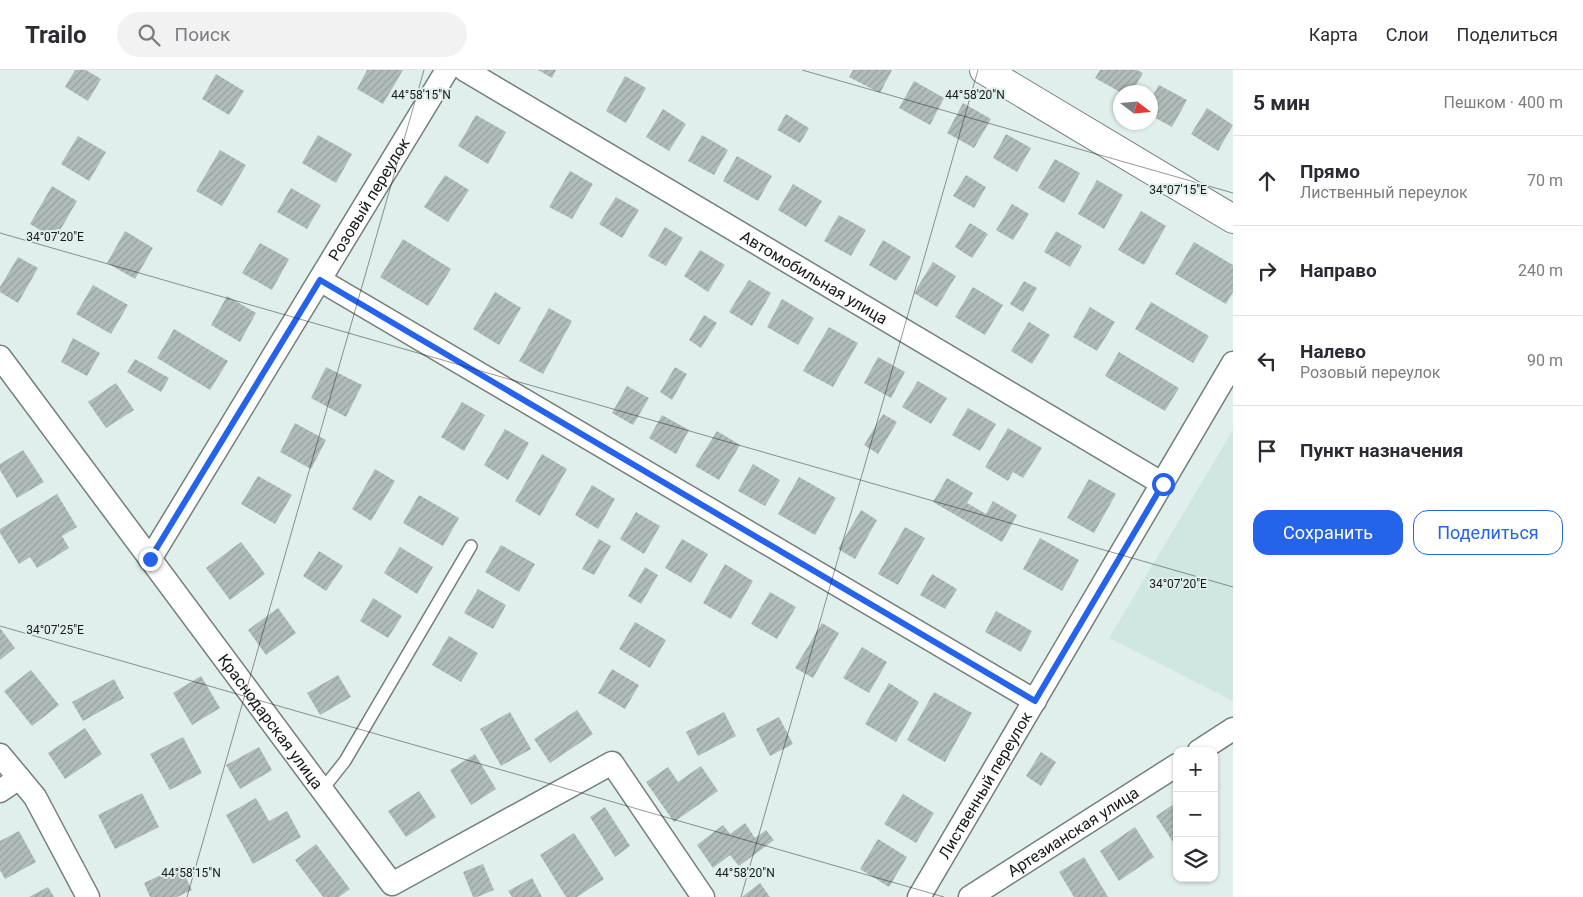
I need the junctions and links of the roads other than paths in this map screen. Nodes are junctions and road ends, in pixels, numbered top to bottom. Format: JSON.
{"nodes":[{"id":1,"x":447,"y":70,"type":"edge"},
{"id":2,"x":466,"y":70,"type":"edge"},
{"id":3,"x":984,"y":70,"type":"edge"},
{"id":4,"x":1233,"y":219,"type":"edge"},
{"id":5,"x":320,"y":280,"type":"junction"},
{"id":6,"x":0,"y":357,"type":"edge"},
{"id":7,"x":1233,"y":363,"type":"edge"},
{"id":8,"x":1163,"y":484,"type":"junction"},
{"id":9,"x":470,"y":546,"type":"dead end"},
{"id":10,"x":150,"y":559,"type":"junction"},
{"id":11,"x":1035,"y":701,"type":"junction"},
{"id":12,"x":1233,"y":729,"type":"edge"},
{"id":13,"x":1205,"y":747,"type":"edge"},
{"id":14,"x":0,"y":754,"type":"edge"},
{"id":15,"x":1173,"y":768,"type":"edge"},
{"id":16,"x":19,"y":778,"type":"junction"},
{"id":17,"x":0,"y":790,"type":"edge"},
{"id":18,"x":322,"y":790,"type":"junction"},
{"id":19,"x":88,"y":897,"type":"edge"},
{"id":20,"x":703,"y":897,"type":"edge"},
{"id":21,"x":919,"y":897,"type":"edge"},
{"id":22,"x":970,"y":897,"type":"edge"}],
"edges":[{"from":1,"to":5,"type":"street","name":"Розовый переулок"},
{"from":2,"to":8,"type":"street","name":"Автомобильная улица"},
{"from":3,"to":4,"type":"street"},
{"from":5,"to":10,"type":"street","name":"Розовый переулок"},
{"from":5,"to":11,"type":"street"},
{"from":6,"to":10,"type":"street","name":"Краснодарская улица"},
{"from":7,"to":8,"type":"street","name":"Лиственный переулок"},
{"from":8,"to":11,"type":"street","name":"Лиственный переулок"},
{"from":9,"to":18,"type":"lane"},
{"from":10,"to":18,"type":"street","name":"Краснодарская улица"},
{"from":11,"to":21,"type":"street","name":"Лиственный переулок"},
{"from":12,"to":13,"type":"street"},
{"from":14,"to":16,"type":"street"},
{"from":15,"to":22,"type":"street","name":"Артезианская улица"},
{"from":16,"to":17,"type":"street"},
{"from":16,"to":19,"type":"street"},
{"from":18,"to":20,"type":"street","name":"Краснодарская улица"}]}
